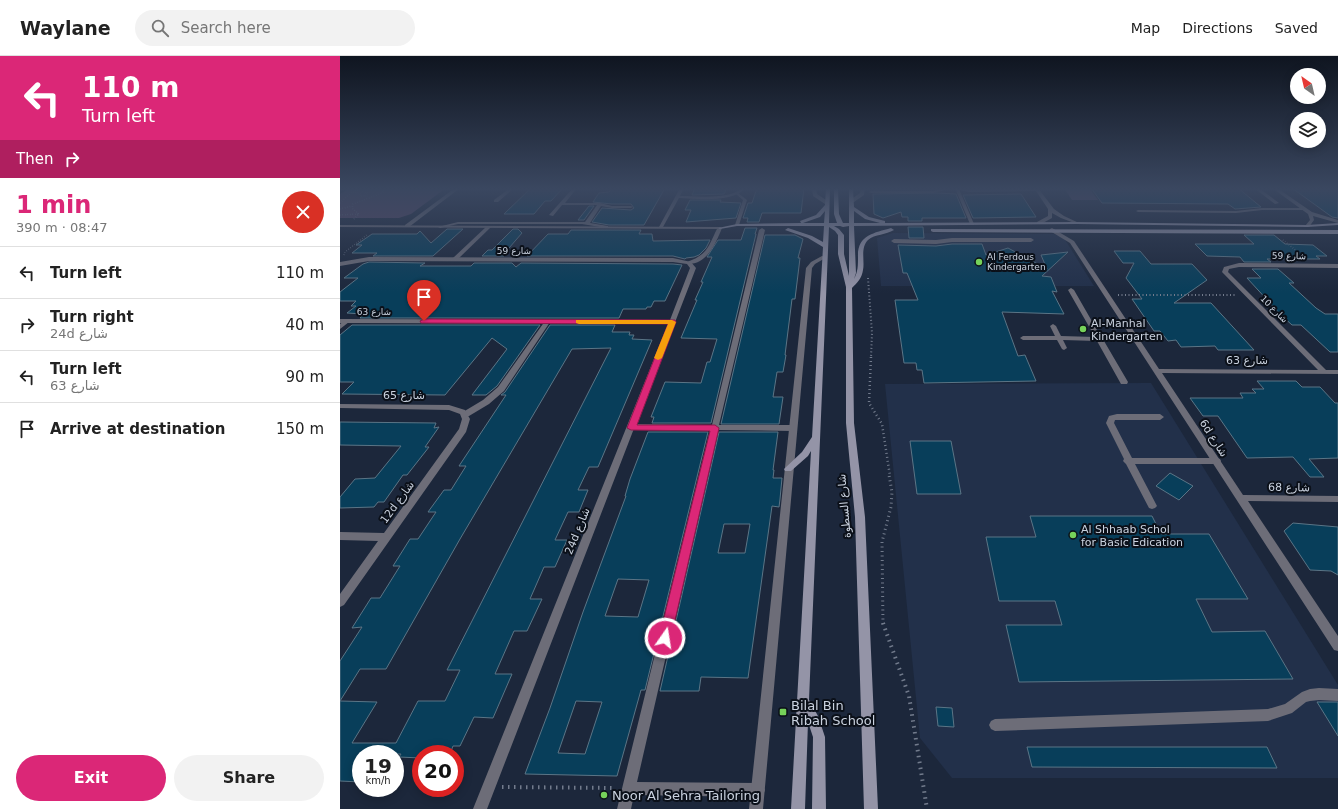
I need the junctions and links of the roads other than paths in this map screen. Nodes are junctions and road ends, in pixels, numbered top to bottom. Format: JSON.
{"nodes":[{"id":1,"x":411,"y":223,"type":"edge"},
{"id":2,"x":457,"y":223,"type":"edge"},
{"id":3,"x":588,"y":223,"type":"edge"},
{"id":4,"x":663,"y":223,"type":"edge"},
{"id":5,"x":801,"y":223,"type":"edge"},
{"id":6,"x":825,"y":223,"type":"edge"},
{"id":7,"x":853,"y":223,"type":"edge"},
{"id":8,"x":923,"y":223,"type":"edge"},
{"id":9,"x":1030,"y":223,"type":"edge"},
{"id":10,"x":1089,"y":223,"type":"edge"},
{"id":11,"x":1309,"y":223,"type":"edge"},
{"id":12,"x":1337,"y":223,"type":"edge"},
{"id":13,"x":936,"y":224,"type":"junction"},
{"id":14,"x":972,"y":224,"type":"joint"},
{"id":15,"x":1160,"y":224,"type":"junction"},
{"id":16,"x":738,"y":225,"type":"joint"},
{"id":17,"x":841,"y":225,"type":"joint"},
{"id":18,"x":342,"y":226,"type":"edge"},
{"id":19,"x":407,"y":226,"type":"junction"},
{"id":20,"x":1307,"y":226,"type":"junction"},
{"id":21,"x":440,"y":227,"type":"junction"},
{"id":22,"x":489,"y":227,"type":"junction"},
{"id":23,"x":606,"y":227,"type":"junction"},
{"id":24,"x":661,"y":227,"type":"junction"},
{"id":25,"x":825,"y":227,"type":"junction"},
{"id":26,"x":720,"y":228,"type":"junction"},
{"id":27,"x":788,"y":228,"type":"junction"},
{"id":28,"x":853,"y":228,"type":"junction"},
{"id":29,"x":762,"y":230,"type":"junction"},
{"id":30,"x":837,"y":230,"type":"junction"},
{"id":31,"x":891,"y":230,"type":"junction"},
{"id":32,"x":1015,"y":230,"type":"junction"},
{"id":33,"x":1052,"y":230,"type":"junction"},
{"id":34,"x":1081,"y":230,"type":"junction"},
{"id":35,"x":1338,"y":232,"type":"edge"},
{"id":36,"x":1020,"y":240,"type":"junction"},
{"id":37,"x":1031,"y":240,"type":"dead end"},
{"id":38,"x":894,"y":241,"type":"dead end"},
{"id":39,"x":1072,"y":242,"type":"junction"},
{"id":40,"x":825,"y":246,"type":"junction"},
{"id":41,"x":824,"y":257,"type":"junction"},
{"id":42,"x":455,"y":259,"type":"junction"},
{"id":43,"x":689,"y":263,"type":"junction"},
{"id":44,"x":341,"y":264,"type":"edge"},
{"id":45,"x":1239,"y":265,"type":"joint"},
{"id":46,"x":1338,"y":266,"type":"edge"},
{"id":47,"x":849,"y":288,"type":"junction"},
{"id":48,"x":1071,"y":290,"type":"dead end"},
{"id":49,"x":343,"y":321,"type":"edge"},
{"id":50,"x":547,"y":322,"type":"junction"},
{"id":51,"x":672,"y":322,"type":"junction"},
{"id":52,"x":1053,"y":326,"type":"dead end"},
{"id":53,"x":340,"y":327,"type":"edge"},
{"id":54,"x":1023,"y":338,"type":"dead end"},
{"id":55,"x":1059,"y":339,"type":"junction"},
{"id":56,"x":1099,"y":339,"type":"junction"},
{"id":57,"x":1136,"y":340,"type":"junction"},
{"id":58,"x":1064,"y":348,"type":"dead end"},
{"id":59,"x":1157,"y":371,"type":"junction"},
{"id":60,"x":1324,"y":372,"type":"junction"},
{"id":61,"x":1338,"y":372,"type":"edge"},
{"id":62,"x":1124,"y":382,"type":"dead end"},
{"id":63,"x":340,"y":406,"type":"edge"},
{"id":64,"x":466,"y":414,"type":"junction"},
{"id":65,"x":1160,"y":417,"type":"dead end"},
{"id":66,"x":631,"y":428,"type":"junction"},
{"id":67,"x":715,"y":428,"type":"junction"},
{"id":68,"x":792,"y":428,"type":"junction"},
{"id":69,"x":816,"y":437,"type":"junction"},
{"id":70,"x":1127,"y":461,"type":"junction"},
{"id":71,"x":1216,"y":461,"type":"junction"},
{"id":72,"x":788,"y":469,"type":"junction"},
{"id":73,"x":1241,"y":498,"type":"junction"},
{"id":74,"x":1338,"y":499,"type":"edge"},
{"id":75,"x":1152,"y":506,"type":"dead end"},
{"id":76,"x":340,"y":536,"type":"edge"},
{"id":77,"x":387,"y":537,"type":"junction"},
{"id":78,"x":340,"y":602,"type":"edge"},
{"id":79,"x":1338,"y":646,"type":"edge"},
{"id":80,"x":1338,"y":694,"type":"edge"},
{"id":81,"x":803,"y":700,"type":"junction"},
{"id":82,"x":995,"y":725,"type":"dead end"},
{"id":83,"x":630,"y":788,"type":"junction"},
{"id":84,"x":758,"y":790,"type":"junction"},
{"id":85,"x":480,"y":809,"type":"edge"},
{"id":86,"x":624,"y":809,"type":"edge"},
{"id":87,"x":756,"y":809,"type":"edge"},
{"id":88,"x":798,"y":809,"type":"edge"},
{"id":89,"x":819,"y":809,"type":"edge"},
{"id":90,"x":871,"y":809,"type":"edge"}],
"edges":[{"from":1,"to":19,"type":"street"},
{"from":2,"to":21,"type":"street"},
{"from":3,"to":23,"type":"street"},
{"from":4,"to":24,"type":"street"},
{"from":5,"to":27,"type":"main road"},
{"from":6,"to":25,"type":"main road"},
{"from":7,"to":28,"type":"main road","name":"شارع السطوة"},
{"from":8,"to":13,"type":"main road"},
{"from":9,"to":14,"type":"main road"},
{"from":10,"to":15,"type":"main road"},
{"from":11,"to":20,"type":"street"},
{"from":12,"to":20,"type":"main road"},
{"from":13,"to":14,"type":"main road"},
{"from":13,"to":28,"type":"main road"},
{"from":15,"to":20,"type":"main road"},
{"from":15,"to":33,"type":"main road"},
{"from":16,"to":26,"type":"main road"},
{"from":16,"to":27,"type":"main road"},
{"from":17,"to":25,"type":"main road"},
{"from":17,"to":28,"type":"main road"},
{"from":18,"to":19,"type":"street"},
{"from":19,"to":21,"type":"street"},
{"from":21,"to":22,"type":"street"},
{"from":22,"to":23,"type":"street"},
{"from":22,"to":42,"type":"street"},
{"from":23,"to":24,"type":"street"},
{"from":24,"to":26,"type":"street"},
{"from":25,"to":27,"type":"main road"},
{"from":25,"to":30,"type":"main road"},
{"from":25,"to":40,"type":"main road"},
{"from":26,"to":29,"type":"main road"},
{"from":26,"to":43,"type":"street"},
{"from":27,"to":29,"type":"main road"},
{"from":27,"to":40,"type":"main road"},
{"from":28,"to":30,"type":"main road"},
{"from":28,"to":31,"type":"main road"},
{"from":28,"to":47,"type":"main road","name":"شارع السطوة"},
{"from":29,"to":67,"type":"street"},
{"from":30,"to":47,"type":"main road"},
{"from":31,"to":32,"type":"main road"},
{"from":31,"to":47,"type":"main road"},
{"from":32,"to":33,"type":"main road"},
{"from":32,"to":36,"type":"street"},
{"from":33,"to":34,"type":"main road"},
{"from":33,"to":39,"type":"street","name":"6d شارع"},
{"from":34,"to":35,"type":"main road"},
{"from":34,"to":39,"type":"street"},
{"from":36,"to":37,"type":"street"},
{"from":36,"to":38,"type":"street"},
{"from":39,"to":57,"type":"street","name":"6d شارع"},
{"from":40,"to":41,"type":"main road"},
{"from":41,"to":68,"type":"street"},
{"from":41,"to":69,"type":"main road"},
{"from":42,"to":43,"type":"street","name":"شارع 59"},
{"from":42,"to":44,"type":"street","name":"شارع 59"},
{"from":43,"to":51,"type":"street","name":"24d شارع"},
{"from":45,"to":46,"type":"street","name":"شارع 59"},
{"from":45,"to":60,"type":"street","name":"شارع 10"},
{"from":47,"to":90,"type":"main road","name":"شارع السطوة"},
{"from":48,"to":56,"type":"street"},
{"from":49,"to":50,"type":"street","name":"شارع 63"},
{"from":49,"to":53,"type":"street"},
{"from":50,"to":51,"type":"street","name":"شارع 63"},
{"from":50,"to":64,"type":"street"},
{"from":51,"to":66,"type":"street","name":"24d شارع"},
{"from":52,"to":55,"type":"street"},
{"from":54,"to":55,"type":"street"},
{"from":55,"to":56,"type":"street"},
{"from":55,"to":58,"type":"street"},
{"from":56,"to":57,"type":"street"},
{"from":56,"to":62,"type":"street"},
{"from":57,"to":59,"type":"street","name":"6d شارع"},
{"from":59,"to":60,"type":"street","name":"شارع 63"},
{"from":59,"to":71,"type":"street","name":"6d شارع"},
{"from":60,"to":61,"type":"street","name":"شارع 63"},
{"from":63,"to":64,"type":"street","name":"شارع 65"},
{"from":64,"to":77,"type":"street","name":"12d شارع"},
{"from":65,"to":70,"type":"street"},
{"from":66,"to":67,"type":"street"},
{"from":66,"to":85,"type":"street","name":"24d شارع"},
{"from":67,"to":68,"type":"street"},
{"from":67,"to":83,"type":"street"},
{"from":68,"to":72,"type":"street"},
{"from":69,"to":72,"type":"main road"},
{"from":69,"to":81,"type":"main road"},
{"from":70,"to":71,"type":"street"},
{"from":70,"to":75,"type":"street"},
{"from":71,"to":73,"type":"street","name":"6d شارع"},
{"from":72,"to":84,"type":"street"},
{"from":73,"to":74,"type":"street","name":"شارع 68"},
{"from":73,"to":79,"type":"street","name":"6d شارع"},
{"from":76,"to":77,"type":"street"},
{"from":77,"to":78,"type":"street","name":"12d شارع"},
{"from":80,"to":82,"type":"street"},
{"from":81,"to":88,"type":"main road"},
{"from":81,"to":89,"type":"main road"},
{"from":83,"to":84,"type":"street"},
{"from":83,"to":86,"type":"street"},
{"from":84,"to":87,"type":"street"}]}
